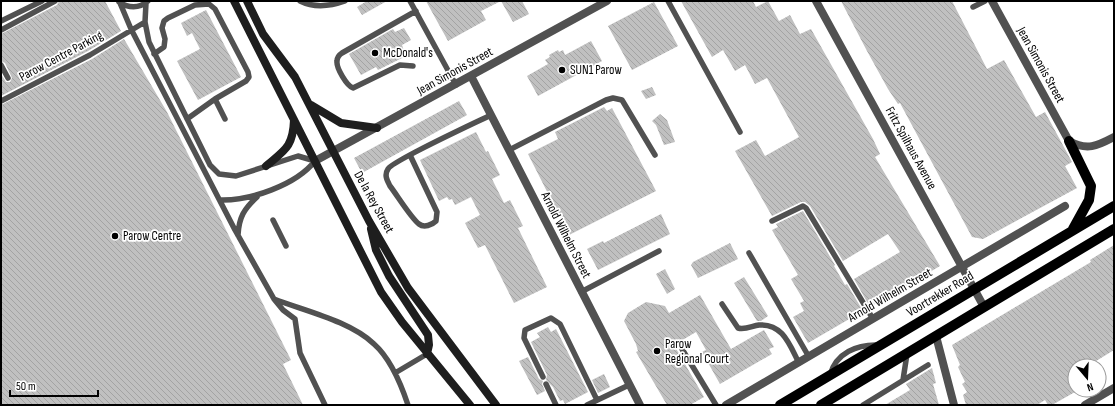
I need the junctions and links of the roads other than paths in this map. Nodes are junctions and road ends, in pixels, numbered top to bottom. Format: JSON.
{"nodes":[{"id":1,"x":42,"y":1,"type":"edge"},
{"id":2,"x":55,"y":1,"type":"edge"},
{"id":3,"x":234,"y":1,"type":"edge"},
{"id":4,"x":247,"y":1,"type":"edge"},
{"id":5,"x":300,"y":1,"type":"edge"},
{"id":6,"x":345,"y":1,"type":"edge"},
{"id":7,"x":410,"y":1,"type":"edge"},
{"id":8,"x":607,"y":1,"type":"edge"},
{"id":9,"x":668,"y":1,"type":"edge"},
{"id":10,"x":816,"y":1,"type":"edge"},
{"id":11,"x":985,"y":1,"type":"edge"},
{"id":12,"x":992,"y":1,"type":"edge"},
{"id":13,"x":119,"y":2,"type":"edge"},
{"id":14,"x":147,"y":2,"type":"edge"},
{"id":15,"x":973,"y":7,"type":"dead end"},
{"id":16,"x":416,"y":11,"type":"junction"},
{"id":17,"x":1,"y":21,"type":"edge"},
{"id":18,"x":145,"y":22,"type":"junction"},
{"id":19,"x":131,"y":29,"type":"junction"},
{"id":20,"x":1,"y":30,"type":"edge"},
{"id":21,"x":154,"y":54,"type":"junction"},
{"id":22,"x":1,"y":66,"type":"edge"},
{"id":23,"x":413,"y":66,"type":"dead end"},
{"id":24,"x":471,"y":76,"type":"junction"},
{"id":25,"x":8,"y":78,"type":"dead end"},
{"id":26,"x":456,"y":85,"type":"junction"},
{"id":27,"x":215,"y":99,"type":"junction"},
{"id":28,"x":1,"y":101,"type":"edge"},
{"id":29,"x":310,"y":105,"type":"junction"},
{"id":30,"x":491,"y":115,"type":"junction"},
{"id":31,"x":187,"y":119,"type":"junction"},
{"id":32,"x":225,"y":119,"type":"dead end"},
{"id":33,"x":294,"y":120,"type":"junction"},
{"id":34,"x":377,"y":128,"type":"junction"},
{"id":35,"x":740,"y":132,"type":"dead end"},
{"id":36,"x":1114,"y":137,"type":"edge"},
{"id":37,"x":1069,"y":141,"type":"junction"},
{"id":38,"x":509,"y":150,"type":"junction"},
{"id":39,"x":333,"y":152,"type":"junction"},
{"id":40,"x":410,"y":155,"type":"junction"},
{"id":41,"x":655,"y":155,"type":"dead end"},
{"id":42,"x":314,"y":161,"type":"junction"},
{"id":43,"x":266,"y":166,"type":"junction"},
{"id":44,"x":259,"y":195,"type":"junction"},
{"id":45,"x":220,"y":200,"type":"junction"},
{"id":46,"x":1065,"y":206,"type":"dead end"},
{"id":47,"x":1114,"y":206,"type":"edge"},
{"id":48,"x":273,"y":220,"type":"dead end"},
{"id":49,"x":370,"y":221,"type":"junction"},
{"id":50,"x":772,"y":221,"type":"dead end"},
{"id":51,"x":1114,"y":229,"type":"edge"},
{"id":52,"x":1072,"y":231,"type":"junction"},
{"id":53,"x":238,"y":235,"type":"junction"},
{"id":54,"x":286,"y":246,"type":"dead end"},
{"id":55,"x":660,"y":251,"type":"dead end"},
{"id":56,"x":749,"y":252,"type":"dead end"},
{"id":57,"x":962,"y":267,"type":"junction"},
{"id":58,"x":975,"y":289,"type":"junction"},
{"id":59,"x":581,"y":292,"type":"junction"},
{"id":60,"x":274,"y":299,"type":"junction"},
{"id":61,"x":722,"y":304,"type":"dead end"},
{"id":62,"x":984,"y":307,"type":"junction"},
{"id":63,"x":873,"y":319,"type":"junction"},
{"id":64,"x":936,"y":336,"type":"junction"},
{"id":65,"x":682,"y":349,"type":"dead end"},
{"id":66,"x":426,"y":354,"type":"junction"},
{"id":67,"x":907,"y":354,"type":"junction"},
{"id":68,"x":809,"y":357,"type":"junction"},
{"id":69,"x":799,"y":363,"type":"junction"},
{"id":70,"x":928,"y":365,"type":"dead end"},
{"id":71,"x":394,"y":373,"type":"junction"},
{"id":72,"x":543,"y":377,"type":"dead end"},
{"id":73,"x":903,"y":380,"type":"junction"},
{"id":74,"x":546,"y":384,"type":"dead end"},
{"id":75,"x":629,"y":385,"type":"junction"},
{"id":76,"x":1114,"y":388,"type":"edge"},
{"id":77,"x":597,"y":400,"type":"junction"},
{"id":78,"x":824,"y":404,"type":"edge"},
{"id":79,"x":325,"y":405,"type":"edge"},
{"id":80,"x":408,"y":405,"type":"edge"},
{"id":81,"x":470,"y":405,"type":"edge"},
{"id":82,"x":496,"y":405,"type":"edge"},
{"id":83,"x":556,"y":405,"type":"edge"},
{"id":84,"x":587,"y":405,"type":"edge"},
{"id":85,"x":640,"y":405,"type":"edge"},
{"id":86,"x":716,"y":405,"type":"edge"},
{"id":87,"x":726,"y":405,"type":"edge"},
{"id":88,"x":780,"y":405,"type":"edge"},
{"id":89,"x":863,"y":405,"type":"edge"},
{"id":90,"x":954,"y":405,"type":"edge"},
{"id":91,"x":1085,"y":405,"type":"edge"}],
"edges":[{"from":1,"to":17,"type":"lane"},
{"from":2,"to":20,"type":"lane"},
{"from":3,"to":33,"type":"main road"},
{"from":4,"to":29,"type":"main road","name":"De la Rey Street"},
{"from":5,"to":6,"type":"lane"},
{"from":7,"to":16,"type":"lane"},
{"from":8,"to":24,"type":"street","name":"Jean Simonis Street"},
{"from":9,"to":35,"type":"lane"},
{"from":10,"to":57,"type":"street","name":"Fritz Spilhaus Avenue"},
{"from":11,"to":15,"type":"lane"},
{"from":12,"to":37,"type":"street","name":"Jean Simonis Street"},
{"from":13,"to":14,"type":"lane"},
{"from":13,"to":19,"type":"lane"},
{"from":14,"to":18,"type":"lane"},
{"from":16,"to":23,"type":"lane"},
{"from":16,"to":26,"type":"lane"},
{"from":18,"to":19,"type":"lane","name":"Parow Centre Parking"},
{"from":18,"to":21,"type":"lane"},
{"from":19,"to":28,"type":"lane","name":"Parow Centre Parking"},
{"from":19,"to":45,"type":"lane"},
{"from":21,"to":27,"type":"lane"},
{"from":21,"to":31,"type":"lane"},
{"from":22,"to":25,"type":"lane"},
{"from":24,"to":26,"type":"street","name":"Jean Simonis Street"},
{"from":24,"to":30,"type":"street","name":"Arnold Wilhelm Street"},
{"from":26,"to":34,"type":"street","name":"Jean Simonis Street"},
{"from":27,"to":31,"type":"lane"},
{"from":27,"to":32,"type":"lane"},
{"from":29,"to":34,"type":"main road"},
{"from":29,"to":39,"type":"main road","name":"De la Rey Street"},
{"from":30,"to":38,"type":"street","name":"Arnold Wilhelm Street"},
{"from":30,"to":40,"type":"lane"},
{"from":31,"to":43,"type":"lane"},
{"from":33,"to":42,"type":"main road"},
{"from":33,"to":43,"type":"main road"},
{"from":34,"to":39,"type":"street","name":"Jean Simonis Street"},
{"from":36,"to":37,"type":"street"},
{"from":37,"to":52,"type":"main road"},
{"from":38,"to":41,"type":"lane"},
{"from":38,"to":59,"type":"street","name":"Arnold Wilhelm Street"},
{"from":39,"to":42,"type":"street","name":"Jean Simonis Street"},
{"from":39,"to":49,"type":"main road","name":"De la Rey Street"},
{"from":40,"to":40,"type":"lane"},
{"from":42,"to":43,"type":"lane"},
{"from":42,"to":44,"type":"lane"},
{"from":42,"to":66,"type":"main road"},
{"from":44,"to":45,"type":"lane"},
{"from":44,"to":53,"type":"lane"},
{"from":45,"to":53,"type":"lane"},
{"from":46,"to":57,"type":"street","name":"Arnold Wilhelm Street"},
{"from":47,"to":52,"type":"main road","name":"Voortrekker Road"},
{"from":48,"to":54,"type":"lane"},
{"from":49,"to":66,"type":"main road"},
{"from":49,"to":82,"type":"main road","name":"De la Rey Street"},
{"from":50,"to":63,"type":"lane"},
{"from":51,"to":62,"type":"main road"},
{"from":52,"to":58,"type":"main road","name":"Voortrekker Road"},
{"from":53,"to":60,"type":"lane"},
{"from":55,"to":59,"type":"lane"},
{"from":56,"to":68,"type":"lane"},
{"from":57,"to":58,"type":"street","name":"Fritz Spilhaus Avenue"},
{"from":57,"to":63,"type":"street","name":"Arnold Wilhelm Street"},
{"from":58,"to":62,"type":"street","name":"Fritz Spilhaus Avenue"},
{"from":58,"to":88,"type":"main road","name":"Voortrekker Road"},
{"from":59,"to":75,"type":"street","name":"Arnold Wilhelm Street"},
{"from":60,"to":71,"type":"lane"},
{"from":60,"to":79,"type":"lane"},
{"from":61,"to":69,"type":"lane"},
{"from":62,"to":64,"type":"main road"},
{"from":63,"to":68,"type":"street","name":"Arnold Wilhelm Street"},
{"from":64,"to":67,"type":"main road"},
{"from":64,"to":90,"type":"street"},
{"from":65,"to":86,"type":"lane"},
{"from":66,"to":71,"type":"lane"},
{"from":66,"to":81,"type":"main road"},
{"from":67,"to":73,"type":"lane"},
{"from":67,"to":78,"type":"main road"},
{"from":68,"to":69,"type":"street","name":"Arnold Wilhelm Street"},
{"from":69,"to":87,"type":"street","name":"Arnold Wilhelm Street"},
{"from":70,"to":73,"type":"lane"},
{"from":71,"to":80,"type":"lane"},
{"from":72,"to":77,"type":"lane"},
{"from":73,"to":89,"type":"lane"},
{"from":74,"to":83,"type":"lane"},
{"from":75,"to":77,"type":"lane"},
{"from":75,"to":85,"type":"street","name":"Arnold Wilhelm Street"},
{"from":76,"to":91,"type":"street"},
{"from":77,"to":84,"type":"lane"}]}
